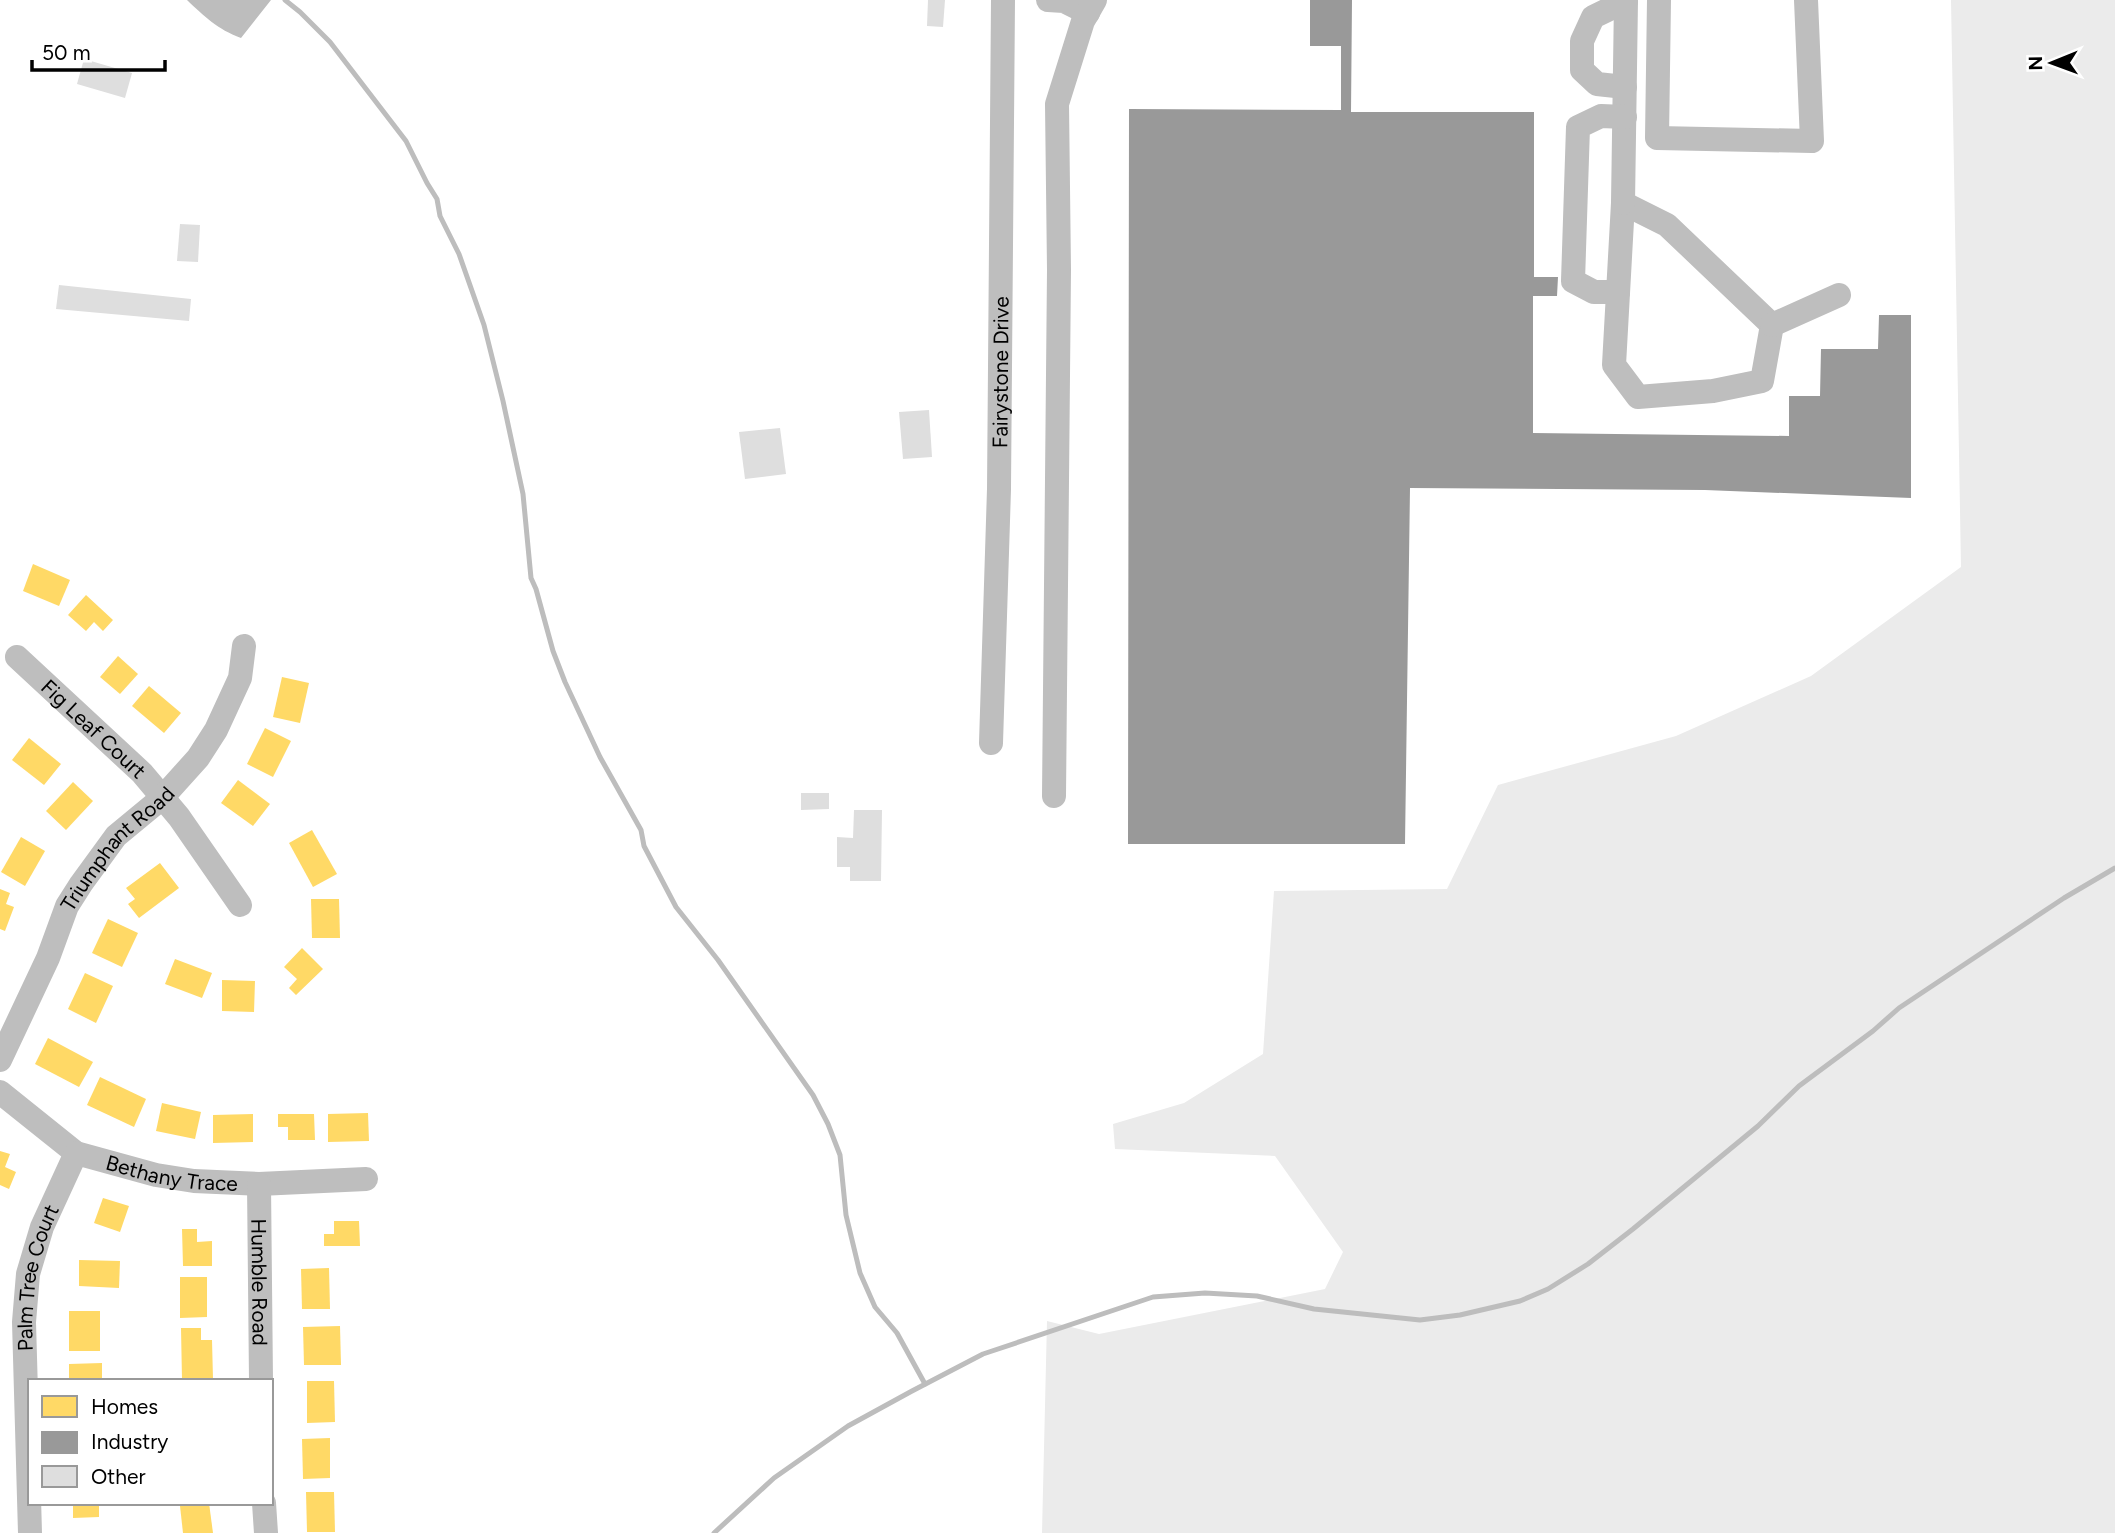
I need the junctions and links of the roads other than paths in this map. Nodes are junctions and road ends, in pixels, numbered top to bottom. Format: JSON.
{"nodes":[{"id":1,"x":1003,"y":0,"type":"edge"},
{"id":2,"x":1048,"y":0,"type":"edge"},
{"id":3,"x":1626,"y":0,"type":"edge"},
{"id":4,"x":1659,"y":0,"type":"edge"},
{"id":5,"x":1806,"y":0,"type":"edge"},
{"id":6,"x":1091,"y":7,"type":"edge"},
{"id":7,"x":1626,"y":39,"type":"junction"},
{"id":8,"x":1657,"y":42,"type":"junction"},
{"id":9,"x":1625,"y":87,"type":"junction"},
{"id":10,"x":1625,"y":117,"type":"junction"},
{"id":11,"x":1623,"y":203,"type":"junction"},
{"id":12,"x":1618,"y":292,"type":"junction"},
{"id":13,"x":1839,"y":295,"type":"dead end"},
{"id":14,"x":1772,"y":325,"type":"junction"},
{"id":15,"x":244,"y":646,"type":"dead end"},
{"id":16,"x":17,"y":657,"type":"dead end"},
{"id":17,"x":991,"y":743,"type":"dead end"},
{"id":18,"x":1054,"y":796,"type":"dead end"},
{"id":19,"x":162,"y":797,"type":"junction"},
{"id":20,"x":240,"y":905,"type":"dead end"},
{"id":21,"x":0,"y":1060,"type":"edge"},
{"id":22,"x":0,"y":1092,"type":"edge"},
{"id":23,"x":76,"y":1153,"type":"junction"},
{"id":24,"x":366,"y":1179,"type":"dead end"},
{"id":25,"x":259,"y":1184,"type":"junction"},
{"id":26,"x":261,"y":1379,"type":"edge"},
{"id":27,"x":28,"y":1463,"type":"edge"},
{"id":28,"x":29,"y":1505,"type":"edge"},
{"id":29,"x":264,"y":1505,"type":"edge"},
{"id":30,"x":30,"y":1533,"type":"edge"},
{"id":31,"x":267,"y":1533,"type":"edge"}],
"edges":[{"from":1,"to":17,"type":"street","name":"Fairystone Drive"},
{"from":2,"to":6,"type":"street"},
{"from":3,"to":7,"type":"street"},
{"from":3,"to":9,"type":"street"},
{"from":4,"to":8,"type":"street"},
{"from":5,"to":8,"type":"street"},
{"from":6,"to":18,"type":"street"},
{"from":7,"to":8,"type":"street"},
{"from":7,"to":9,"type":"street"},
{"from":9,"to":10,"type":"street"},
{"from":10,"to":11,"type":"street"},
{"from":10,"to":12,"type":"street"},
{"from":11,"to":12,"type":"street"},
{"from":11,"to":14,"type":"street"},
{"from":12,"to":14,"type":"street"},
{"from":13,"to":14,"type":"street"},
{"from":15,"to":19,"type":"street","name":"Triumphant Road"},
{"from":16,"to":19,"type":"street","name":"Fig Leaf Court"},
{"from":19,"to":20,"type":"street","name":"Fig Leaf Court"},
{"from":19,"to":21,"type":"street","name":"Triumphant Road"},
{"from":22,"to":23,"type":"street","name":"Bethany Trace"},
{"from":23,"to":25,"type":"street","name":"Bethany Trace"},
{"from":23,"to":27,"type":"street","name":"Palm Tree Court"},
{"from":24,"to":25,"type":"street","name":"Bethany Trace"},
{"from":25,"to":26,"type":"street","name":"Humble Road"},
{"from":28,"to":30,"type":"street","name":"Palm Tree Court"},
{"from":29,"to":31,"type":"street"}]}
